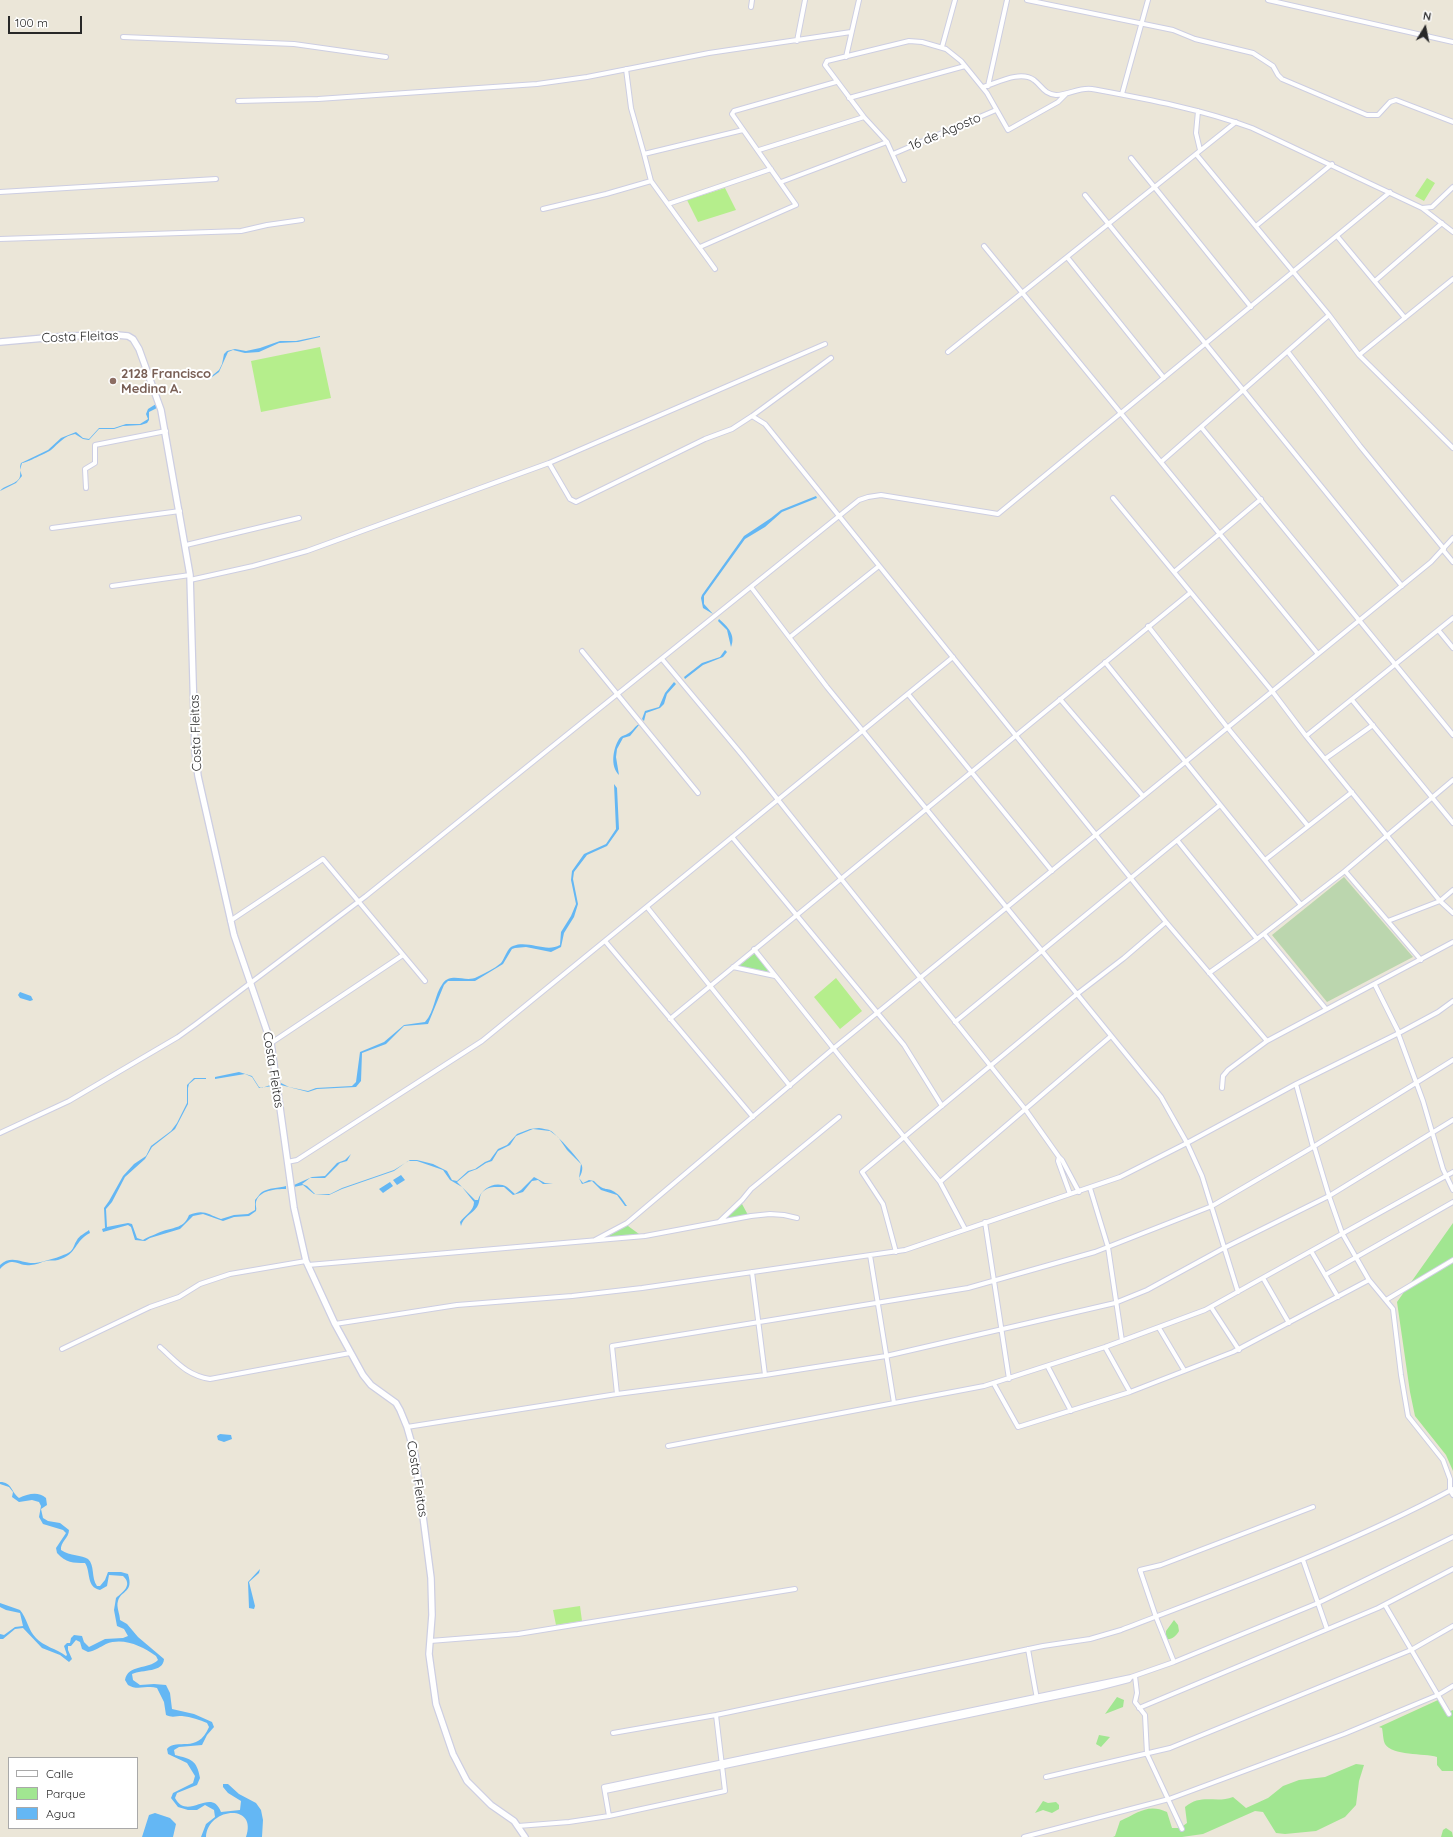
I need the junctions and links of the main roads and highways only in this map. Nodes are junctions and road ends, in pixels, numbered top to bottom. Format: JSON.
{"nodes":[{"id":1,"x":0,"y":342,"type":"edge"},
{"id":2,"x":525,"y":1837,"type":"edge"}],
"edges":[{"from":1,"to":2,"type":"main road","name":"Costa Fleitas"}]}
